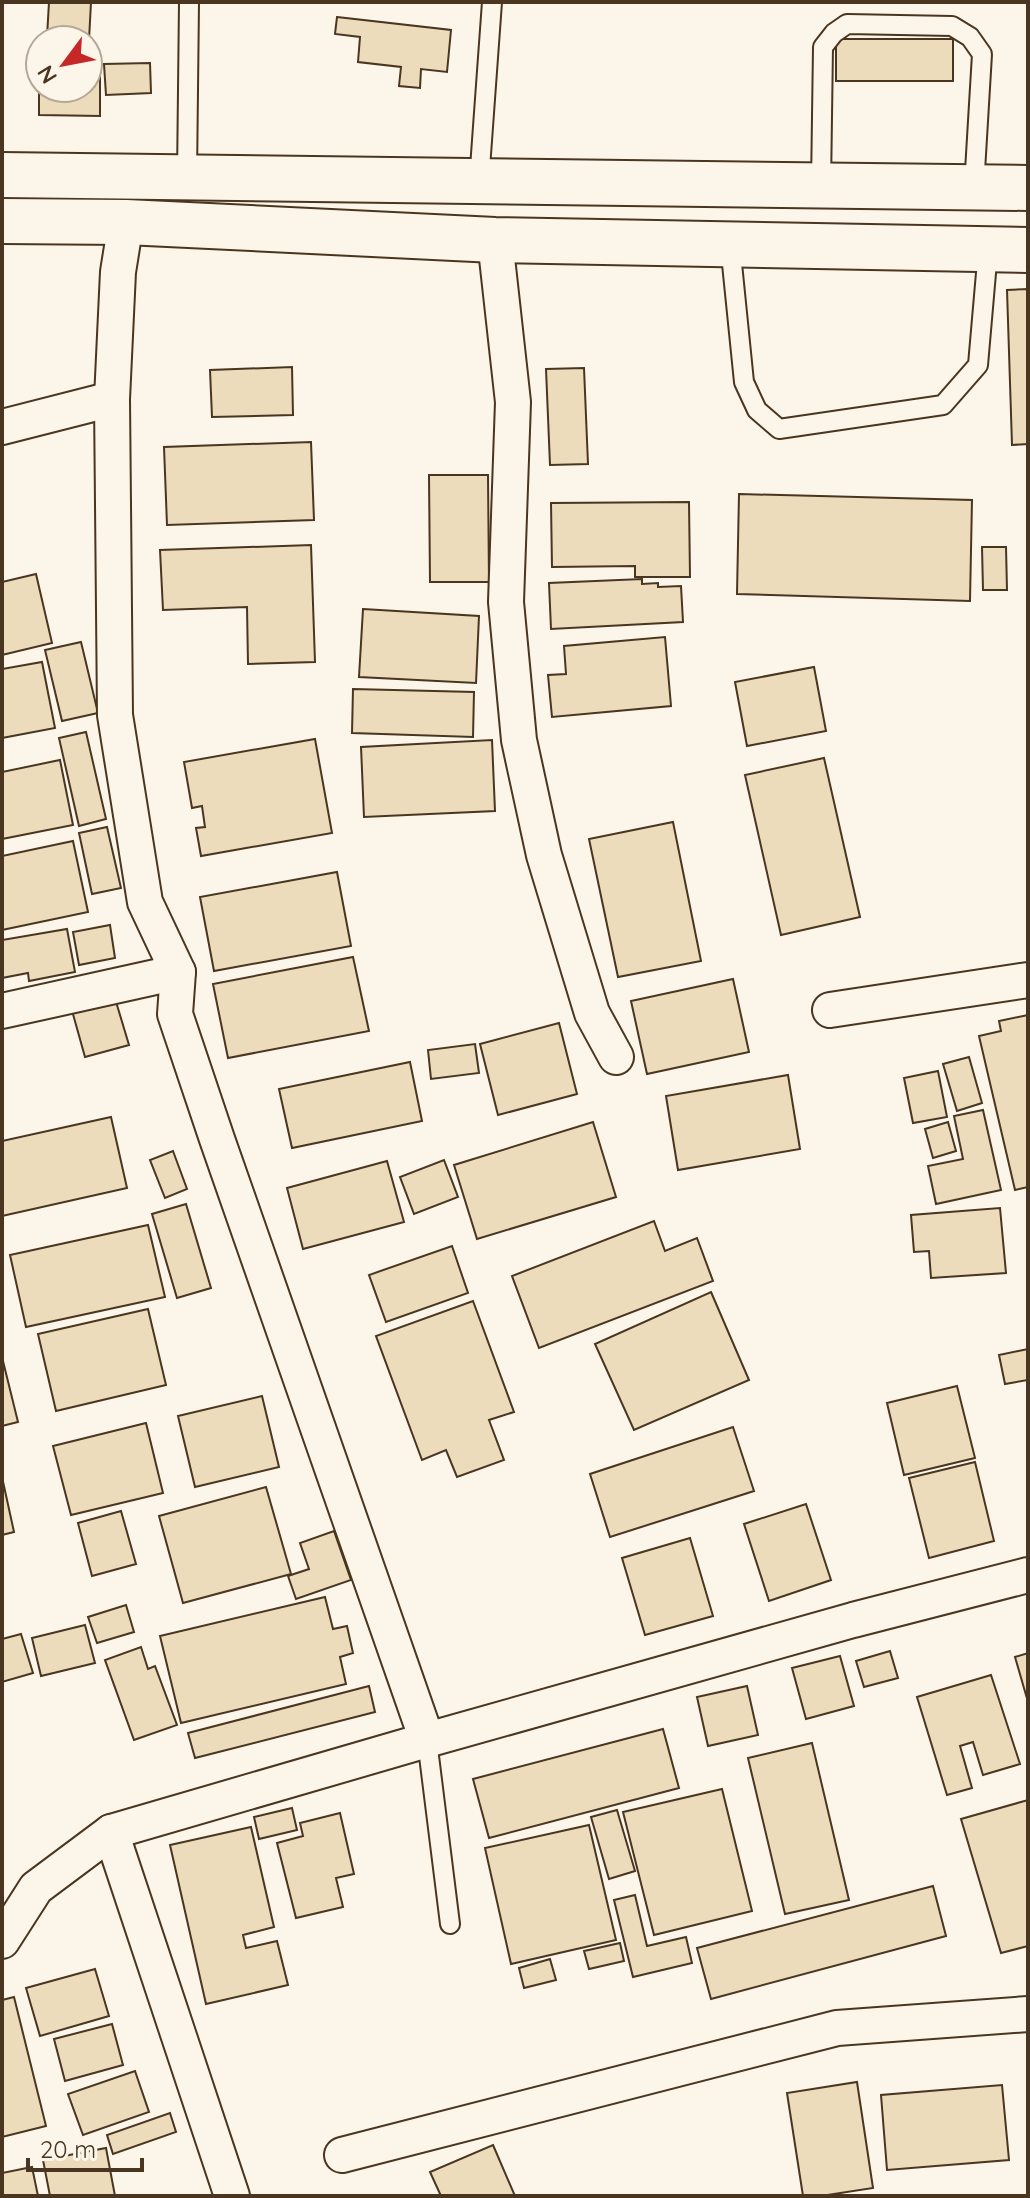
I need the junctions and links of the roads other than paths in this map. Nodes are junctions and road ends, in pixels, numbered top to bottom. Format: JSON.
{"nodes":[{"id":1,"x":189,"y":2,"type":"edge"},
{"id":2,"x":492,"y":2,"type":"edge"},
{"id":3,"x":2,"y":175,"type":"edge"},
{"id":4,"x":187,"y":177,"type":"junction"},
{"id":5,"x":479,"y":182,"type":"junction"},
{"id":6,"x":821,"y":187,"type":"junction"},
{"id":7,"x":974,"y":188,"type":"junction"},
{"id":8,"x":1028,"y":188,"type":"edge"},
{"id":9,"x":2,"y":221,"type":"edge"},
{"id":10,"x":126,"y":222,"type":"junction"},
{"id":11,"x":495,"y":240,"type":"junction"},
{"id":12,"x":730,"y":244,"type":"junction"},
{"id":13,"x":1008,"y":250,"type":"edge"},
{"id":14,"x":112,"y":399,"type":"junction"},
{"id":15,"x":2,"y":427,"type":"edge"},
{"id":16,"x":178,"y":972,"type":"junction"},
{"id":17,"x":1028,"y":980,"type":"edge"},
{"id":18,"x":830,"y":1010,"type":"dead end"},
{"id":19,"x":2,"y":1011,"type":"edge"},
{"id":20,"x":616,"y":1057,"type":"dead end"},
{"id":21,"x":1028,"y":1575,"type":"edge"},
{"id":22,"x":427,"y":1740,"type":"junction"},
{"id":23,"x":111,"y":1832,"type":"junction"},
{"id":24,"x":450,"y":1924,"type":"dead end"},
{"id":25,"x":3,"y":1940,"type":"edge"},
{"id":26,"x":1028,"y":2014,"type":"edge"},
{"id":27,"x":342,"y":2155,"type":"dead end"},
{"id":28,"x":232,"y":2196,"type":"edge"}],
"edges":[{"from":1,"to":4,"type":"lane"},
{"from":2,"to":5,"type":"lane"},
{"from":3,"to":4,"type":"main road"},
{"from":4,"to":5,"type":"main road"},
{"from":5,"to":6,"type":"main road"},
{"from":6,"to":7,"type":"main road"},
{"from":6,"to":7,"type":"lane"},
{"from":7,"to":8,"type":"main road"},
{"from":9,"to":10,"type":"main road"},
{"from":10,"to":11,"type":"main road"},
{"from":10,"to":14,"type":"street"},
{"from":11,"to":12,"type":"main road"},
{"from":11,"to":20,"type":"street"},
{"from":12,"to":13,"type":"main road"},
{"from":12,"to":13,"type":"lane"},
{"from":14,"to":15,"type":"street"},
{"from":14,"to":16,"type":"street"},
{"from":16,"to":19,"type":"street"},
{"from":16,"to":22,"type":"street"},
{"from":17,"to":18,"type":"street"},
{"from":21,"to":22,"type":"street"},
{"from":22,"to":23,"type":"street"},
{"from":22,"to":24,"type":"lane"},
{"from":23,"to":25,"type":"street"},
{"from":23,"to":28,"type":"street"},
{"from":26,"to":27,"type":"street"}]}
